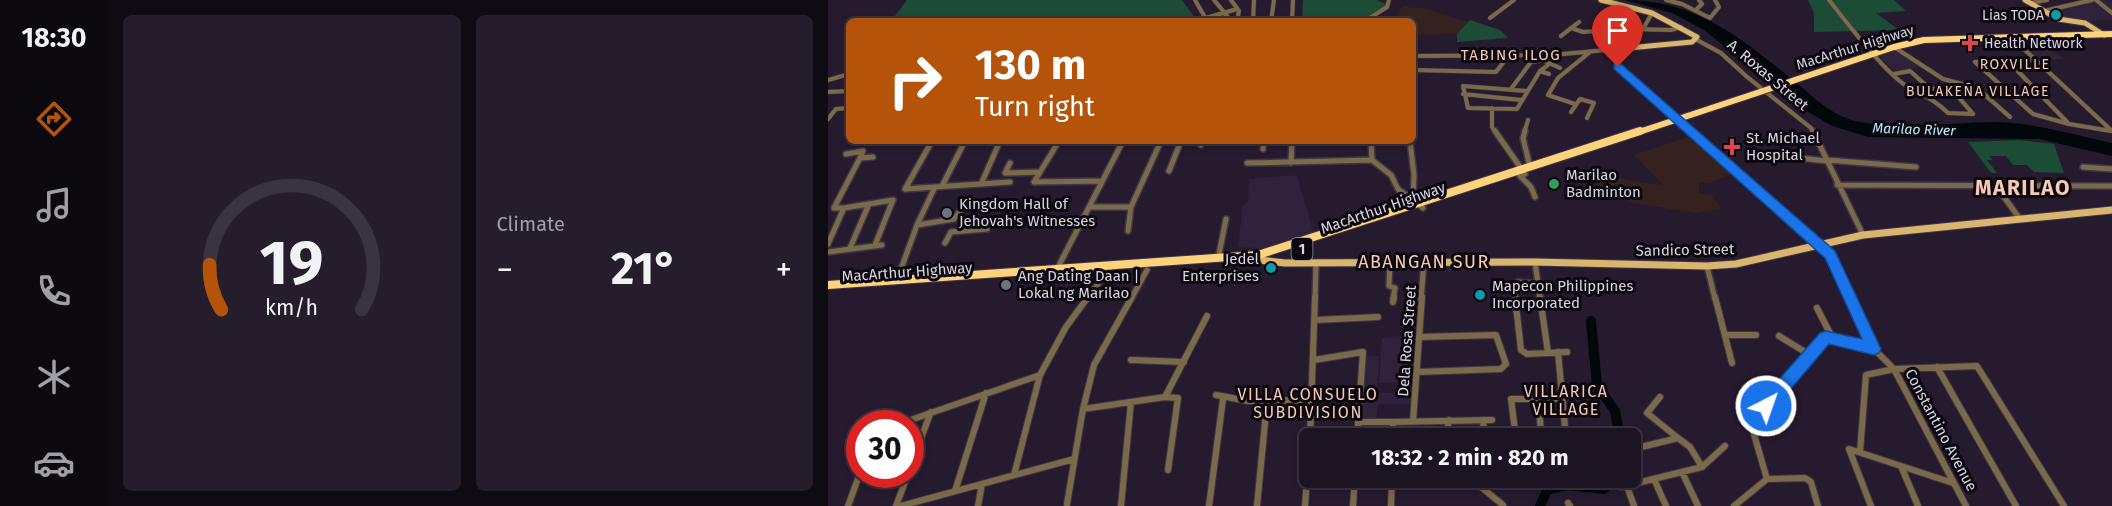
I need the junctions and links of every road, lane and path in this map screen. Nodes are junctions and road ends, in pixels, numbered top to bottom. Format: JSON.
{"nodes":[{"id":1,"x":1195,"y":0,"type":"edge"},
{"id":2,"x":1214,"y":0,"type":"edge"},
{"id":3,"x":1232,"y":0,"type":"edge"},
{"id":4,"x":1254,"y":0,"type":"edge"},
{"id":5,"x":1274,"y":0,"type":"edge"},
{"id":6,"x":1293,"y":0,"type":"edge"},
{"id":7,"x":1389,"y":0,"type":"edge"},
{"id":8,"x":1514,"y":0,"type":"edge"},
{"id":9,"x":1601,"y":0,"type":"edge"},
{"id":10,"x":1666,"y":0,"type":"edge"},
{"id":11,"x":1698,"y":0,"type":"edge"},
{"id":12,"x":1715,"y":0,"type":"edge"},
{"id":13,"x":1830,"y":0,"type":"edge"},
{"id":14,"x":2025,"y":0,"type":"edge"},
{"id":15,"x":2047,"y":0,"type":"edge"},
{"id":16,"x":2094,"y":0,"type":"edge"},
{"id":17,"x":2031,"y":3,"type":"junction"},
{"id":18,"x":1237,"y":9,"type":"junction"},
{"id":19,"x":1634,"y":9,"type":"junction"},
{"id":20,"x":1696,"y":10,"type":"junction"},
{"id":21,"x":2044,"y":11,"type":"junction"},
{"id":22,"x":1223,"y":13,"type":"junction"},
{"id":23,"x":1652,"y":13,"type":"junction"},
{"id":24,"x":2112,"y":13,"type":"edge"},
{"id":25,"x":1206,"y":18,"type":"edge"},
{"id":26,"x":1210,"y":18,"type":"edge"},
{"id":27,"x":1228,"y":18,"type":"edge"},
{"id":28,"x":1238,"y":18,"type":"edge"},
{"id":29,"x":1253,"y":18,"type":"edge"},
{"id":30,"x":1271,"y":18,"type":"edge"},
{"id":31,"x":1292,"y":18,"type":"edge"},
{"id":32,"x":1370,"y":18,"type":"edge"},
{"id":33,"x":1490,"y":18,"type":"dead end"},
{"id":34,"x":1579,"y":22,"type":"dead end"},
{"id":35,"x":1607,"y":22,"type":"dead end"},
{"id":36,"x":1681,"y":27,"type":"junction"},
{"id":37,"x":1571,"y":28,"type":"junction"},
{"id":38,"x":1617,"y":29,"type":"junction"},
{"id":39,"x":1630,"y":29,"type":"dead end"},
{"id":40,"x":1643,"y":29,"type":"junction"},
{"id":41,"x":2102,"y":35,"type":"junction"},
{"id":42,"x":1561,"y":36,"type":"dead end"},
{"id":43,"x":2112,"y":36,"type":"edge"},
{"id":44,"x":2011,"y":37,"type":"junction"},
{"id":45,"x":1697,"y":40,"type":"junction"},
{"id":46,"x":1894,"y":47,"type":"junction"},
{"id":47,"x":1628,"y":48,"type":"junction"},
{"id":48,"x":1590,"y":52,"type":"junction"},
{"id":49,"x":1875,"y":53,"type":"junction"},
{"id":50,"x":1509,"y":55,"type":"junction"},
{"id":51,"x":1416,"y":56,"type":"edge"},
{"id":52,"x":2036,"y":60,"type":"junction"},
{"id":53,"x":2008,"y":61,"type":"junction"},
{"id":54,"x":1548,"y":64,"type":"junction"},
{"id":55,"x":1560,"y":68,"type":"dead end"},
{"id":56,"x":1416,"y":70,"type":"edge"},
{"id":57,"x":1540,"y":71,"type":"junction"},
{"id":58,"x":1549,"y":74,"type":"dead end"},
{"id":59,"x":1894,"y":74,"type":"junction"},
{"id":60,"x":846,"y":75,"type":"edge"},
{"id":61,"x":828,"y":80,"type":"edge"},
{"id":62,"x":1511,"y":89,"type":"junction"},
{"id":63,"x":846,"y":91,"type":"edge"},
{"id":64,"x":1527,"y":91,"type":"junction"},
{"id":65,"x":828,"y":92,"type":"edge"},
{"id":66,"x":1463,"y":94,"type":"junction"},
{"id":67,"x":1521,"y":100,"type":"junction"},
{"id":68,"x":1575,"y":104,"type":"junction"},
{"id":69,"x":846,"y":108,"type":"edge"},
{"id":70,"x":1492,"y":108,"type":"junction"},
{"id":71,"x":828,"y":109,"type":"edge"},
{"id":72,"x":836,"y":109,"type":"junction"},
{"id":73,"x":1571,"y":112,"type":"dead end"},
{"id":74,"x":2010,"y":117,"type":"dead end"},
{"id":75,"x":1587,"y":118,"type":"dead end"},
{"id":76,"x":828,"y":119,"type":"edge"},
{"id":77,"x":1528,"y":120,"type":"dead end"},
{"id":78,"x":1676,"y":120,"type":"junction"},
{"id":79,"x":2069,"y":124,"type":"junction"},
{"id":80,"x":2112,"y":131,"type":"edge"},
{"id":81,"x":930,"y":144,"type":"edge"},
{"id":82,"x":964,"y":144,"type":"edge"},
{"id":83,"x":999,"y":144,"type":"edge"},
{"id":84,"x":1057,"y":144,"type":"edge"},
{"id":85,"x":1121,"y":144,"type":"edge"},
{"id":86,"x":1160,"y":144,"type":"edge"},
{"id":87,"x":1180,"y":144,"type":"edge"},
{"id":88,"x":1264,"y":144,"type":"edge"},
{"id":89,"x":1293,"y":144,"type":"edge"},
{"id":90,"x":1371,"y":144,"type":"edge"},
{"id":91,"x":1410,"y":144,"type":"edge"},
{"id":92,"x":1263,"y":149,"type":"dead end"},
{"id":93,"x":846,"y":154,"type":"dead end"},
{"id":94,"x":873,"y":157,"type":"dead end"},
{"id":95,"x":1791,"y":157,"type":"dead end"},
{"id":96,"x":860,"y":158,"type":"junction"},
{"id":97,"x":1372,"y":160,"type":"junction"},
{"id":98,"x":1827,"y":161,"type":"junction"},
{"id":99,"x":1010,"y":163,"type":"dead end"},
{"id":100,"x":1247,"y":163,"type":"dead end"},
{"id":101,"x":1292,"y":163,"type":"junction"},
{"id":102,"x":1916,"y":167,"type":"dead end"},
{"id":103,"x":2083,"y":167,"type":"dead end"},
{"id":104,"x":2112,"y":168,"type":"edge"},
{"id":105,"x":1169,"y":171,"type":"dead end"},
{"id":106,"x":1040,"y":172,"type":"junction"},
{"id":107,"x":1524,"y":172,"type":"junction"},
{"id":108,"x":982,"y":182,"type":"junction"},
{"id":109,"x":1010,"y":182,"type":"dead end"},
{"id":110,"x":1102,"y":182,"type":"junction"},
{"id":111,"x":1837,"y":185,"type":"junction"},
{"id":112,"x":938,"y":186,"type":"junction"},
{"id":113,"x":1996,"y":186,"type":"junction"},
{"id":114,"x":2112,"y":186,"type":"edge"},
{"id":115,"x":1535,"y":197,"type":"dead end"},
{"id":116,"x":1011,"y":203,"type":"dead end"},
{"id":117,"x":1419,"y":203,"type":"junction"},
{"id":118,"x":869,"y":204,"type":"junction"},
{"id":119,"x":1089,"y":207,"type":"junction"},
{"id":120,"x":1131,"y":207,"type":"junction"},
{"id":121,"x":844,"y":208,"type":"junction"},
{"id":122,"x":2112,"y":210,"type":"edge"},
{"id":123,"x":954,"y":219,"type":"junction"},
{"id":124,"x":1226,"y":219,"type":"dead end"},
{"id":125,"x":2020,"y":219,"type":"junction"},
{"id":126,"x":917,"y":225,"type":"junction"},
{"id":127,"x":987,"y":229,"type":"dead end"},
{"id":128,"x":1128,"y":231,"type":"dead end"},
{"id":129,"x":951,"y":232,"type":"junction"},
{"id":130,"x":1863,"y":235,"type":"junction"},
{"id":131,"x":945,"y":243,"type":"dead end"},
{"id":132,"x":828,"y":244,"type":"edge"},
{"id":133,"x":875,"y":245,"type":"junction"},
{"id":134,"x":882,"y":245,"type":"dead end"},
{"id":135,"x":1819,"y":245,"type":"junction"},
{"id":136,"x":850,"y":248,"type":"junction"},
{"id":137,"x":828,"y":252,"type":"edge"},
{"id":138,"x":1259,"y":257,"type":"junction"},
{"id":139,"x":1218,"y":260,"type":"junction"},
{"id":140,"x":1390,"y":262,"type":"junction"},
{"id":141,"x":1424,"y":262,"type":"junction"},
{"id":142,"x":1535,"y":262,"type":"junction"},
{"id":143,"x":1316,"y":263,"type":"junction"},
{"id":144,"x":1707,"y":266,"type":"junction"},
{"id":145,"x":1110,"y":269,"type":"junction"},
{"id":146,"x":1147,"y":270,"type":"junction"},
{"id":147,"x":1056,"y":272,"type":"junction"},
{"id":148,"x":897,"y":280,"type":"junction"},
{"id":149,"x":1538,"y":284,"type":"junction"},
{"id":150,"x":828,"y":290,"type":"edge"},
{"id":151,"x":1394,"y":302,"type":"dead end"},
{"id":152,"x":1817,"y":308,"type":"dead end"},
{"id":153,"x":1207,"y":316,"type":"dead end"},
{"id":154,"x":1378,"y":317,"type":"dead end"},
{"id":155,"x":1315,"y":320,"type":"junction"},
{"id":156,"x":1725,"y":335,"type":"junction"},
{"id":157,"x":1756,"y":335,"type":"dead end"},
{"id":158,"x":1779,"y":336,"type":"dead end"},
{"id":159,"x":1419,"y":337,"type":"junction"},
{"id":160,"x":1832,"y":337,"type":"junction"},
{"id":161,"x":1874,"y":349,"type":"junction"},
{"id":162,"x":1363,"y":352,"type":"joint"},
{"id":163,"x":1558,"y":352,"type":"junction"},
{"id":164,"x":1567,"y":352,"type":"dead end"},
{"id":165,"x":1548,"y":353,"type":"junction"},
{"id":166,"x":1810,"y":355,"type":"junction"},
{"id":167,"x":1131,"y":360,"type":"dead end"},
{"id":168,"x":1314,"y":360,"type":"junction"},
{"id":169,"x":1184,"y":362,"type":"junction"},
{"id":170,"x":1732,"y":363,"type":"dead end"},
{"id":171,"x":1937,"y":367,"type":"junction"},
{"id":172,"x":1894,"y":369,"type":"junction"},
{"id":173,"x":1417,"y":372,"type":"junction"},
{"id":174,"x":1040,"y":375,"type":"junction"},
{"id":175,"x":986,"y":393,"type":"junction"},
{"id":176,"x":1216,"y":395,"type":"dead end"},
{"id":177,"x":1165,"y":397,"type":"junction"},
{"id":178,"x":1659,"y":397,"type":"dead end"},
{"id":179,"x":1223,"y":399,"type":"junction"},
{"id":180,"x":1562,"y":399,"type":"junction"},
{"id":181,"x":1312,"y":400,"type":"junction"},
{"id":182,"x":1539,"y":400,"type":"junction"},
{"id":183,"x":1131,"y":402,"type":"junction"},
{"id":184,"x":1267,"y":402,"type":"junction"},
{"id":185,"x":1083,"y":409,"type":"junction"},
{"id":186,"x":931,"y":412,"type":"junction"},
{"id":187,"x":924,"y":415,"type":"edge"},
{"id":188,"x":1449,"y":420,"type":"junction"},
{"id":189,"x":1488,"y":420,"type":"joint"},
{"id":190,"x":1413,"y":421,"type":"junction"},
{"id":191,"x":1358,"y":422,"type":"junction"},
{"id":192,"x":1393,"y":422,"type":"junction"},
{"id":193,"x":1311,"y":428,"type":"edge"},
{"id":194,"x":1358,"y":428,"type":"edge"},
{"id":195,"x":1393,"y":428,"type":"edge"},
{"id":196,"x":1448,"y":428,"type":"edge"},
{"id":197,"x":1485,"y":428,"type":"edge"},
{"id":198,"x":1514,"y":428,"type":"edge"},
{"id":199,"x":1540,"y":428,"type":"edge"},
{"id":200,"x":1565,"y":428,"type":"edge"},
{"id":201,"x":924,"y":430,"type":"edge"},
{"id":202,"x":1678,"y":438,"type":"junction"},
{"id":203,"x":1725,"y":446,"type":"dead end"},
{"id":204,"x":1641,"y":447,"type":"edge"},
{"id":205,"x":1860,"y":452,"type":"junction"},
{"id":206,"x":1074,"y":459,"type":"junction"},
{"id":207,"x":1901,"y":465,"type":"junction"},
{"id":208,"x":1702,"y":467,"type":"junction"},
{"id":209,"x":1168,"y":470,"type":"dead end"},
{"id":210,"x":1682,"y":472,"type":"junction"},
{"id":211,"x":1014,"y":475,"type":"junction"},
{"id":212,"x":1654,"y":479,"type":"junction"},
{"id":213,"x":1767,"y":479,"type":"junction"},
{"id":214,"x":1953,"y":483,"type":"junction"},
{"id":215,"x":982,"y":484,"type":"junction"},
{"id":216,"x":855,"y":488,"type":"edge"},
{"id":217,"x":903,"y":488,"type":"edge"},
{"id":218,"x":1306,"y":488,"type":"edge"},
{"id":219,"x":1354,"y":488,"type":"edge"},
{"id":220,"x":1392,"y":488,"type":"edge"},
{"id":221,"x":1484,"y":488,"type":"edge"},
{"id":222,"x":955,"y":491,"type":"junction"},
{"id":223,"x":1067,"y":504,"type":"dead end"},
{"id":224,"x":1503,"y":504,"type":"dead end"},
{"id":225,"x":848,"y":506,"type":"edge"},
{"id":226,"x":896,"y":506,"type":"edge"},
{"id":227,"x":901,"y":506,"type":"edge"},
{"id":228,"x":978,"y":506,"type":"edge"},
{"id":229,"x":1121,"y":506,"type":"edge"},
{"id":230,"x":1209,"y":506,"type":"edge"},
{"id":231,"x":1257,"y":506,"type":"edge"},
{"id":232,"x":1305,"y":506,"type":"edge"},
{"id":233,"x":1353,"y":506,"type":"edge"},
{"id":234,"x":1391,"y":506,"type":"edge"},
{"id":235,"x":1634,"y":506,"type":"edge"},
{"id":236,"x":1666,"y":506,"type":"edge"},
{"id":237,"x":1698,"y":506,"type":"edge"},
{"id":238,"x":1734,"y":506,"type":"edge"},
{"id":239,"x":1818,"y":506,"type":"edge"},
{"id":240,"x":1871,"y":506,"type":"edge"},
{"id":241,"x":1918,"y":506,"type":"edge"},
{"id":242,"x":1966,"y":506,"type":"edge"},
{"id":243,"x":2016,"y":506,"type":"edge"},
{"id":244,"x":2064,"y":506,"type":"edge"}],
"edges":[{"from":1,"to":25,"type":"street"},
{"from":2,"to":22,"type":"street"},
{"from":3,"to":18,"type":"street"},
{"from":4,"to":29,"type":"street"},
{"from":5,"to":30,"type":"street"},
{"from":6,"to":31,"type":"street"},
{"from":7,"to":32,"type":"street"},
{"from":8,"to":33,"type":"street"},
{"from":9,"to":19,"type":"main road"},
{"from":10,"to":20,"type":"street"},
{"from":11,"to":20,"type":"street"},
{"from":12,"to":20,"type":"street"},
{"from":13,"to":49,"type":"street"},
{"from":14,"to":17,"type":"main road"},
{"from":15,"to":17,"type":"street"},
{"from":16,"to":21,"type":"street"},
{"from":16,"to":24,"type":"street"},
{"from":17,"to":21,"type":"main road"},
{"from":18,"to":22,"type":"street"},
{"from":18,"to":28,"type":"street"},
{"from":19,"to":23,"type":"main road"},
{"from":19,"to":38,"type":"street"},
{"from":21,"to":41,"type":"main road"},
{"from":22,"to":26,"type":"street"},
{"from":22,"to":27,"type":"street"},
{"from":23,"to":36,"type":"main road"},
{"from":23,"to":40,"type":"street"},
{"from":34,"to":37,"type":"street"},
{"from":35,"to":38,"type":"street"},
{"from":36,"to":40,"type":"street"},
{"from":36,"to":45,"type":"main road"},
{"from":37,"to":38,"type":"street"},
{"from":37,"to":42,"type":"street"},
{"from":39,"to":40,"type":"street"},
{"from":41,"to":43,"type":"highway","name":"MacArthur Highway","number":"1"},
{"from":41,"to":44,"type":"highway","name":"MacArthur Highway","number":"1"},
{"from":44,"to":46,"type":"highway","name":"MacArthur Highway","number":"1"},
{"from":44,"to":52,"type":"street"},
{"from":45,"to":47,"type":"main road"},
{"from":45,"to":98,"type":"street","name":"A. Roxas Street"},
{"from":46,"to":49,"type":"highway","name":"MacArthur Highway","number":"1"},
{"from":46,"to":74,"type":"street"},
{"from":47,"to":48,"type":"street"},
{"from":47,"to":78,"type":"main road"},
{"from":48,"to":50,"type":"street"},
{"from":48,"to":68,"type":"street"},
{"from":49,"to":59,"type":"street"},
{"from":49,"to":78,"type":"highway","name":"MacArthur Highway","number":"1","bridge":true},
{"from":50,"to":51,"type":"street"},
{"from":50,"to":56,"type":"street"},
{"from":52,"to":53,"type":"street"},
{"from":52,"to":80,"type":"street"},
{"from":53,"to":79,"type":"street"},
{"from":53,"to":79,"type":"street"},
{"from":54,"to":55,"type":"street"},
{"from":54,"to":57,"type":"street"},
{"from":54,"to":62,"type":"street"},
{"from":57,"to":58,"type":"street"},
{"from":57,"to":64,"type":"street"},
{"from":59,"to":59,"type":"street"},
{"from":60,"to":61,"type":"street"},
{"from":62,"to":64,"type":"street"},
{"from":62,"to":66,"type":"street"},
{"from":63,"to":65,"type":"street"},
{"from":64,"to":67,"type":"street"},
{"from":66,"to":67,"type":"street"},
{"from":66,"to":70,"type":"street"},
{"from":67,"to":70,"type":"street"},
{"from":68,"to":73,"type":"street"},
{"from":68,"to":75,"type":"street"},
{"from":69,"to":72,"type":"street"},
{"from":70,"to":107,"type":"street"},
{"from":71,"to":72,"type":"street"},
{"from":72,"to":76,"type":"street"},
{"from":77,"to":107,"type":"street"},
{"from":78,"to":107,"type":"highway","name":"MacArthur Highway","number":"1"},
{"from":78,"to":135,"type":"main road"},
{"from":79,"to":80,"type":"street"},
{"from":81,"to":112,"type":"street"},
{"from":82,"to":112,"type":"street"},
{"from":83,"to":108,"type":"street"},
{"from":84,"to":106,"type":"street"},
{"from":85,"to":110,"type":"street"},
{"from":86,"to":120,"type":"street"},
{"from":87,"to":105,"type":"street"},
{"from":88,"to":92,"type":"street"},
{"from":89,"to":101,"type":"street"},
{"from":90,"to":97,"type":"street"},
{"from":91,"to":117,"type":"street"},
{"from":93,"to":96,"type":"street"},
{"from":94,"to":96,"type":"street"},
{"from":95,"to":98,"type":"street"},
{"from":96,"to":121,"type":"street"},
{"from":97,"to":101,"type":"street"},
{"from":97,"to":117,"type":"street"},
{"from":98,"to":102,"type":"street"},
{"from":98,"to":111,"type":"street","name":"A. Roxas Street"},
{"from":99,"to":106,"type":"street"},
{"from":100,"to":101,"type":"street"},
{"from":103,"to":104,"type":"street"},
{"from":106,"to":110,"type":"street"},
{"from":107,"to":115,"type":"street"},
{"from":107,"to":117,"type":"highway","name":"MacArthur Highway","number":"1"},
{"from":108,"to":109,"type":"street"},
{"from":108,"to":112,"type":"street"},
{"from":110,"to":119,"type":"street"},
{"from":111,"to":113,"type":"street"},
{"from":111,"to":130,"type":"street","name":"A. Roxas Street"},
{"from":112,"to":126,"type":"street"},
{"from":113,"to":114,"type":"street"},
{"from":113,"to":125,"type":"street"},
{"from":116,"to":123,"type":"street"},
{"from":117,"to":138,"type":"highway","name":"MacArthur Highway","number":"1"},
{"from":118,"to":121,"type":"street"},
{"from":118,"to":133,"type":"street"},
{"from":118,"to":136,"type":"street"},
{"from":119,"to":120,"type":"street"},
{"from":119,"to":147,"type":"street"},
{"from":120,"to":128,"type":"street"},
{"from":121,"to":132,"type":"street"},
{"from":122,"to":125,"type":"main road","name":"Sandico Street"},
{"from":123,"to":126,"type":"street"},
{"from":123,"to":129,"type":"street"},
{"from":124,"to":139,"type":"street"},
{"from":125,"to":130,"type":"main road","name":"Sandico Street"},
{"from":126,"to":148,"type":"street"},
{"from":127,"to":129,"type":"street"},
{"from":129,"to":131,"type":"street"},
{"from":130,"to":135,"type":"main road","name":"Sandico Street"},
{"from":133,"to":134,"type":"street"},
{"from":133,"to":136,"type":"street"},
{"from":135,"to":144,"type":"main road","name":"Sandico Street"},
{"from":135,"to":161,"type":"street","name":"Constantino Avenue"},
{"from":136,"to":137,"type":"street"},
{"from":138,"to":139,"type":"highway","name":"MacArthur Highway","number":"1"},
{"from":138,"to":143,"type":"main road","name":"Sandico Street"},
{"from":138,"to":146,"type":"highway","name":"MacArthur Highway","number":"1"},
{"from":139,"to":145,"type":"highway","name":"MacArthur Highway","number":"1"},
{"from":140,"to":141,"type":"main road","name":"Sandico Street"},
{"from":140,"to":143,"type":"main road","name":"Sandico Street"},
{"from":140,"to":151,"type":"street"},
{"from":141,"to":142,"type":"main road","name":"Sandico Street"},
{"from":141,"to":159,"type":"street","name":"Dela Rosa Street"},
{"from":142,"to":144,"type":"main road","name":"Sandico Street"},
{"from":142,"to":149,"type":"street"},
{"from":143,"to":155,"type":"street"},
{"from":144,"to":156,"type":"street"},
{"from":145,"to":146,"type":"highway","name":"MacArthur Highway","number":"1"},
{"from":145,"to":147,"type":"highway","name":"MacArthur Highway","number":"1"},
{"from":145,"to":174,"type":"street"},
{"from":146,"to":185,"type":"street"},
{"from":147,"to":148,"type":"highway","name":"MacArthur Highway","number":"1"},
{"from":147,"to":150,"type":"highway","name":"MacArthur Highway","number":"1"},
{"from":148,"to":150,"type":"highway","name":"MacArthur Highway","number":"1"},
{"from":149,"to":165,"type":"street"},
{"from":149,"to":165,"type":"street"},
{"from":152,"to":160,"type":"street"},
{"from":153,"to":169,"type":"street"},
{"from":154,"to":155,"type":"street"},
{"from":155,"to":168,"type":"street"},
{"from":156,"to":157,"type":"street"},
{"from":156,"to":170,"type":"street"},
{"from":158,"to":166,"type":"street"},
{"from":159,"to":173,"type":"street","name":"Dela Rosa Street"},
{"from":159,"to":173,"type":"street"},
{"from":160,"to":161,"type":"street"},
{"from":160,"to":166,"type":"street"},
{"from":161,"to":172,"type":"street","name":"Constantino Avenue"},
{"from":162,"to":168,"type":"street"},
{"from":162,"to":191,"type":"street"},
{"from":163,"to":164,"type":"street"},
{"from":163,"to":165,"type":"street"},
{"from":163,"to":180,"type":"street"},
{"from":166,"to":213,"type":"street"},
{"from":167,"to":169,"type":"street"},
{"from":168,"to":181,"type":"street"},
{"from":169,"to":177,"type":"street"},
{"from":171,"to":172,"type":"street"},
{"from":171,"to":243,"type":"street"},
{"from":171,"to":244,"type":"street"},
{"from":172,"to":205,"type":"street"},
{"from":172,"to":214,"type":"street","name":"Constantino Avenue"},
{"from":173,"to":190,"type":"street","name":"Dela Rosa Street"},
{"from":174,"to":175,"type":"street"},
{"from":174,"to":211,"type":"street"},
{"from":175,"to":186,"type":"street"},
{"from":175,"to":222,"type":"street"},
{"from":176,"to":179,"type":"street"},
{"from":177,"to":183,"type":"street"},
{"from":177,"to":209,"type":"street"},
{"from":178,"to":202,"type":"street"},
{"from":179,"to":184,"type":"street"},
{"from":179,"to":230,"type":"street"},
{"from":180,"to":182,"type":"street"},
{"from":180,"to":200,"type":"street"},
{"from":181,"to":184,"type":"street"},
{"from":181,"to":193,"type":"street"},
{"from":182,"to":198,"type":"street"},
{"from":182,"to":199,"type":"street"},
{"from":183,"to":185,"type":"street"},
{"from":183,"to":229,"type":"street"},
{"from":184,"to":231,"type":"street"},
{"from":185,"to":206,"type":"street"},
{"from":186,"to":187,"type":"street"},
{"from":186,"to":201,"type":"street"},
{"from":188,"to":189,"type":"street"},
{"from":188,"to":190,"type":"street"},
{"from":188,"to":196,"type":"street"},
{"from":189,"to":197,"type":"street"},
{"from":190,"to":192,"type":"street"},
{"from":191,"to":192,"type":"street"},
{"from":191,"to":194,"type":"street"},
{"from":192,"to":195,"type":"street"},
{"from":202,"to":204,"type":"street"},
{"from":202,"to":208,"type":"street"},
{"from":203,"to":208,"type":"street"},
{"from":205,"to":207,"type":"street"},
{"from":205,"to":240,"type":"street"},
{"from":206,"to":211,"type":"street"},
{"from":206,"to":223,"type":"street"},
{"from":207,"to":214,"type":"street"},
{"from":207,"to":241,"type":"street"},
{"from":208,"to":210,"type":"street"},
{"from":210,"to":212,"type":"street"},
{"from":210,"to":237,"type":"street"},
{"from":211,"to":215,"type":"street"},
{"from":212,"to":235,"type":"street"},
{"from":212,"to":236,"type":"street"},
{"from":213,"to":238,"type":"street"},
{"from":213,"to":239,"type":"street"},
{"from":214,"to":242,"type":"street","name":"Constantino Avenue"},
{"from":215,"to":222,"type":"street"},
{"from":215,"to":228,"type":"street"},
{"from":216,"to":225,"type":"street"},
{"from":217,"to":226,"type":"street"},
{"from":218,"to":232,"type":"street"},
{"from":219,"to":233,"type":"street"},
{"from":220,"to":234,"type":"street"},
{"from":221,"to":224,"type":"street"},
{"from":222,"to":227,"type":"street"}]}
